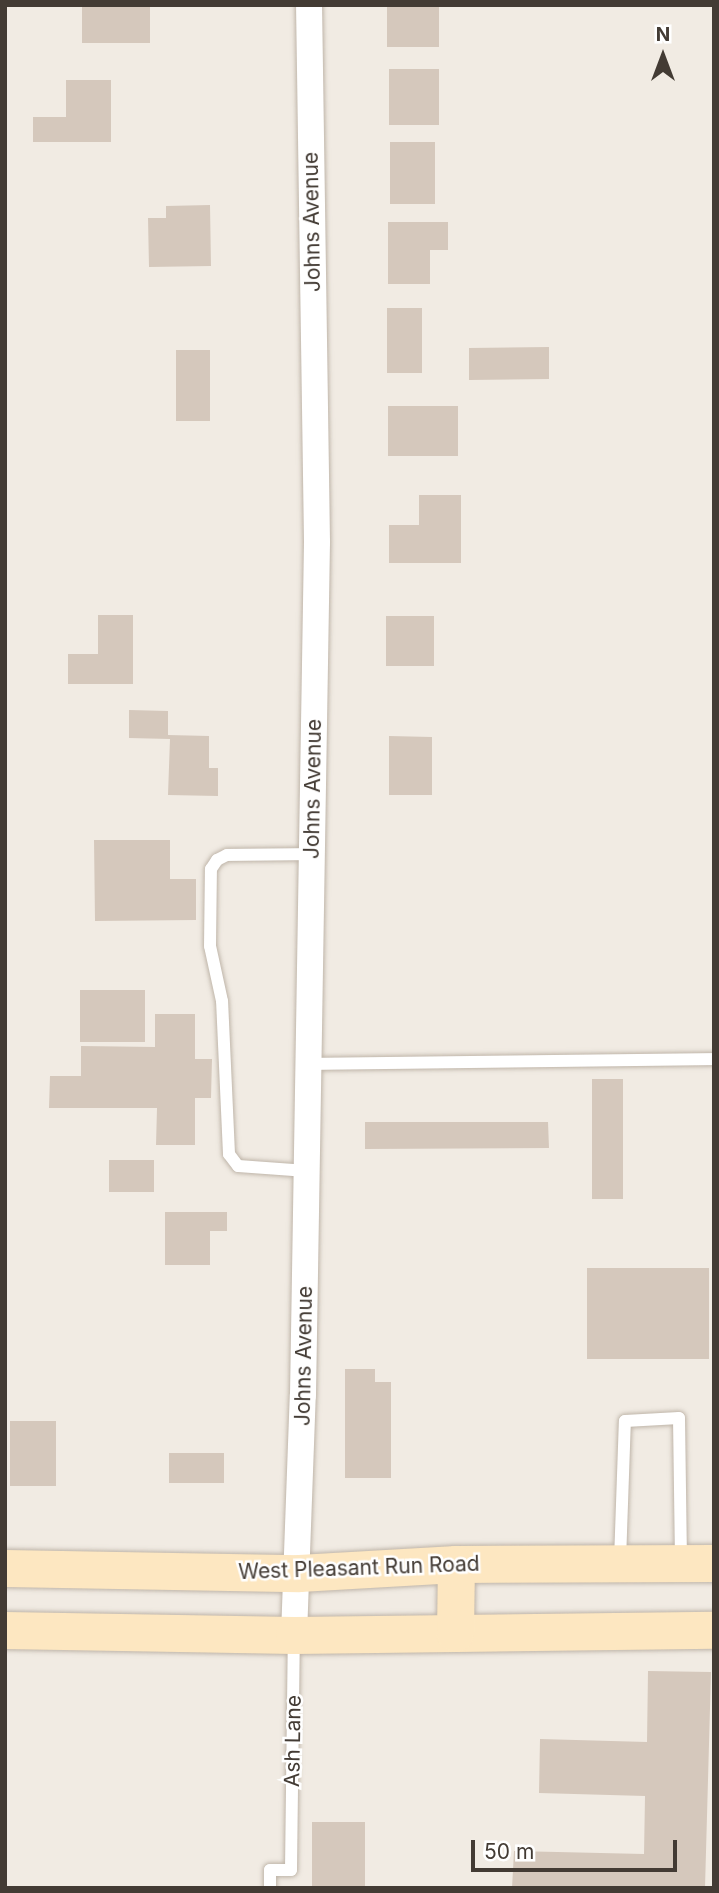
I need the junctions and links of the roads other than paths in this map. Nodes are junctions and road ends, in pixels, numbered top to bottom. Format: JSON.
{"nodes":[{"id":1,"x":309,"y":5,"type":"edge"},
{"id":2,"x":312,"y":854,"type":"junction"},
{"id":3,"x":714,"y":1059,"type":"edge"},
{"id":4,"x":309,"y":1064,"type":"junction"},
{"id":5,"x":307,"y":1171,"type":"junction"},
{"id":6,"x":620,"y":1563,"type":"junction"},
{"id":7,"x":697,"y":1563,"type":"edge"},
{"id":8,"x":456,"y":1564,"type":"junction"},
{"id":9,"x":5,"y":1568,"type":"edge"},
{"id":10,"x":299,"y":1573,"type":"junction"},
{"id":11,"x":5,"y":1630,"type":"edge"},
{"id":12,"x":714,"y":1630,"type":"edge"},
{"id":13,"x":455,"y":1633,"type":"junction"},
{"id":14,"x":295,"y":1635,"type":"junction"},
{"id":15,"x":271,"y":1888,"type":"edge"}],
"edges":[{"from":1,"to":2,"type":"street","name":"Johns Avenue"},
{"from":2,"to":4,"type":"street","name":"Johns Avenue"},
{"from":2,"to":5,"type":"lane"},
{"from":3,"to":4,"type":"lane"},
{"from":4,"to":5,"type":"street","name":"Johns Avenue"},
{"from":5,"to":10,"type":"street","name":"Johns Avenue"},
{"from":6,"to":7,"type":"main road","name":"West Pleasant Run Road"},
{"from":6,"to":7,"type":"lane"},
{"from":6,"to":8,"type":"main road","name":"West Pleasant Run Road"},
{"from":8,"to":10,"type":"main road","name":"West Pleasant Run Road"},
{"from":8,"to":13,"type":"main road"},
{"from":9,"to":10,"type":"main road","name":"West Pleasant Run Road"},
{"from":10,"to":14,"type":"street","name":"Ash Lane"},
{"from":11,"to":14,"type":"main road"},
{"from":12,"to":13,"type":"main road"},
{"from":13,"to":14,"type":"main road"},
{"from":14,"to":15,"type":"lane","name":"Ash Lane"}]}
